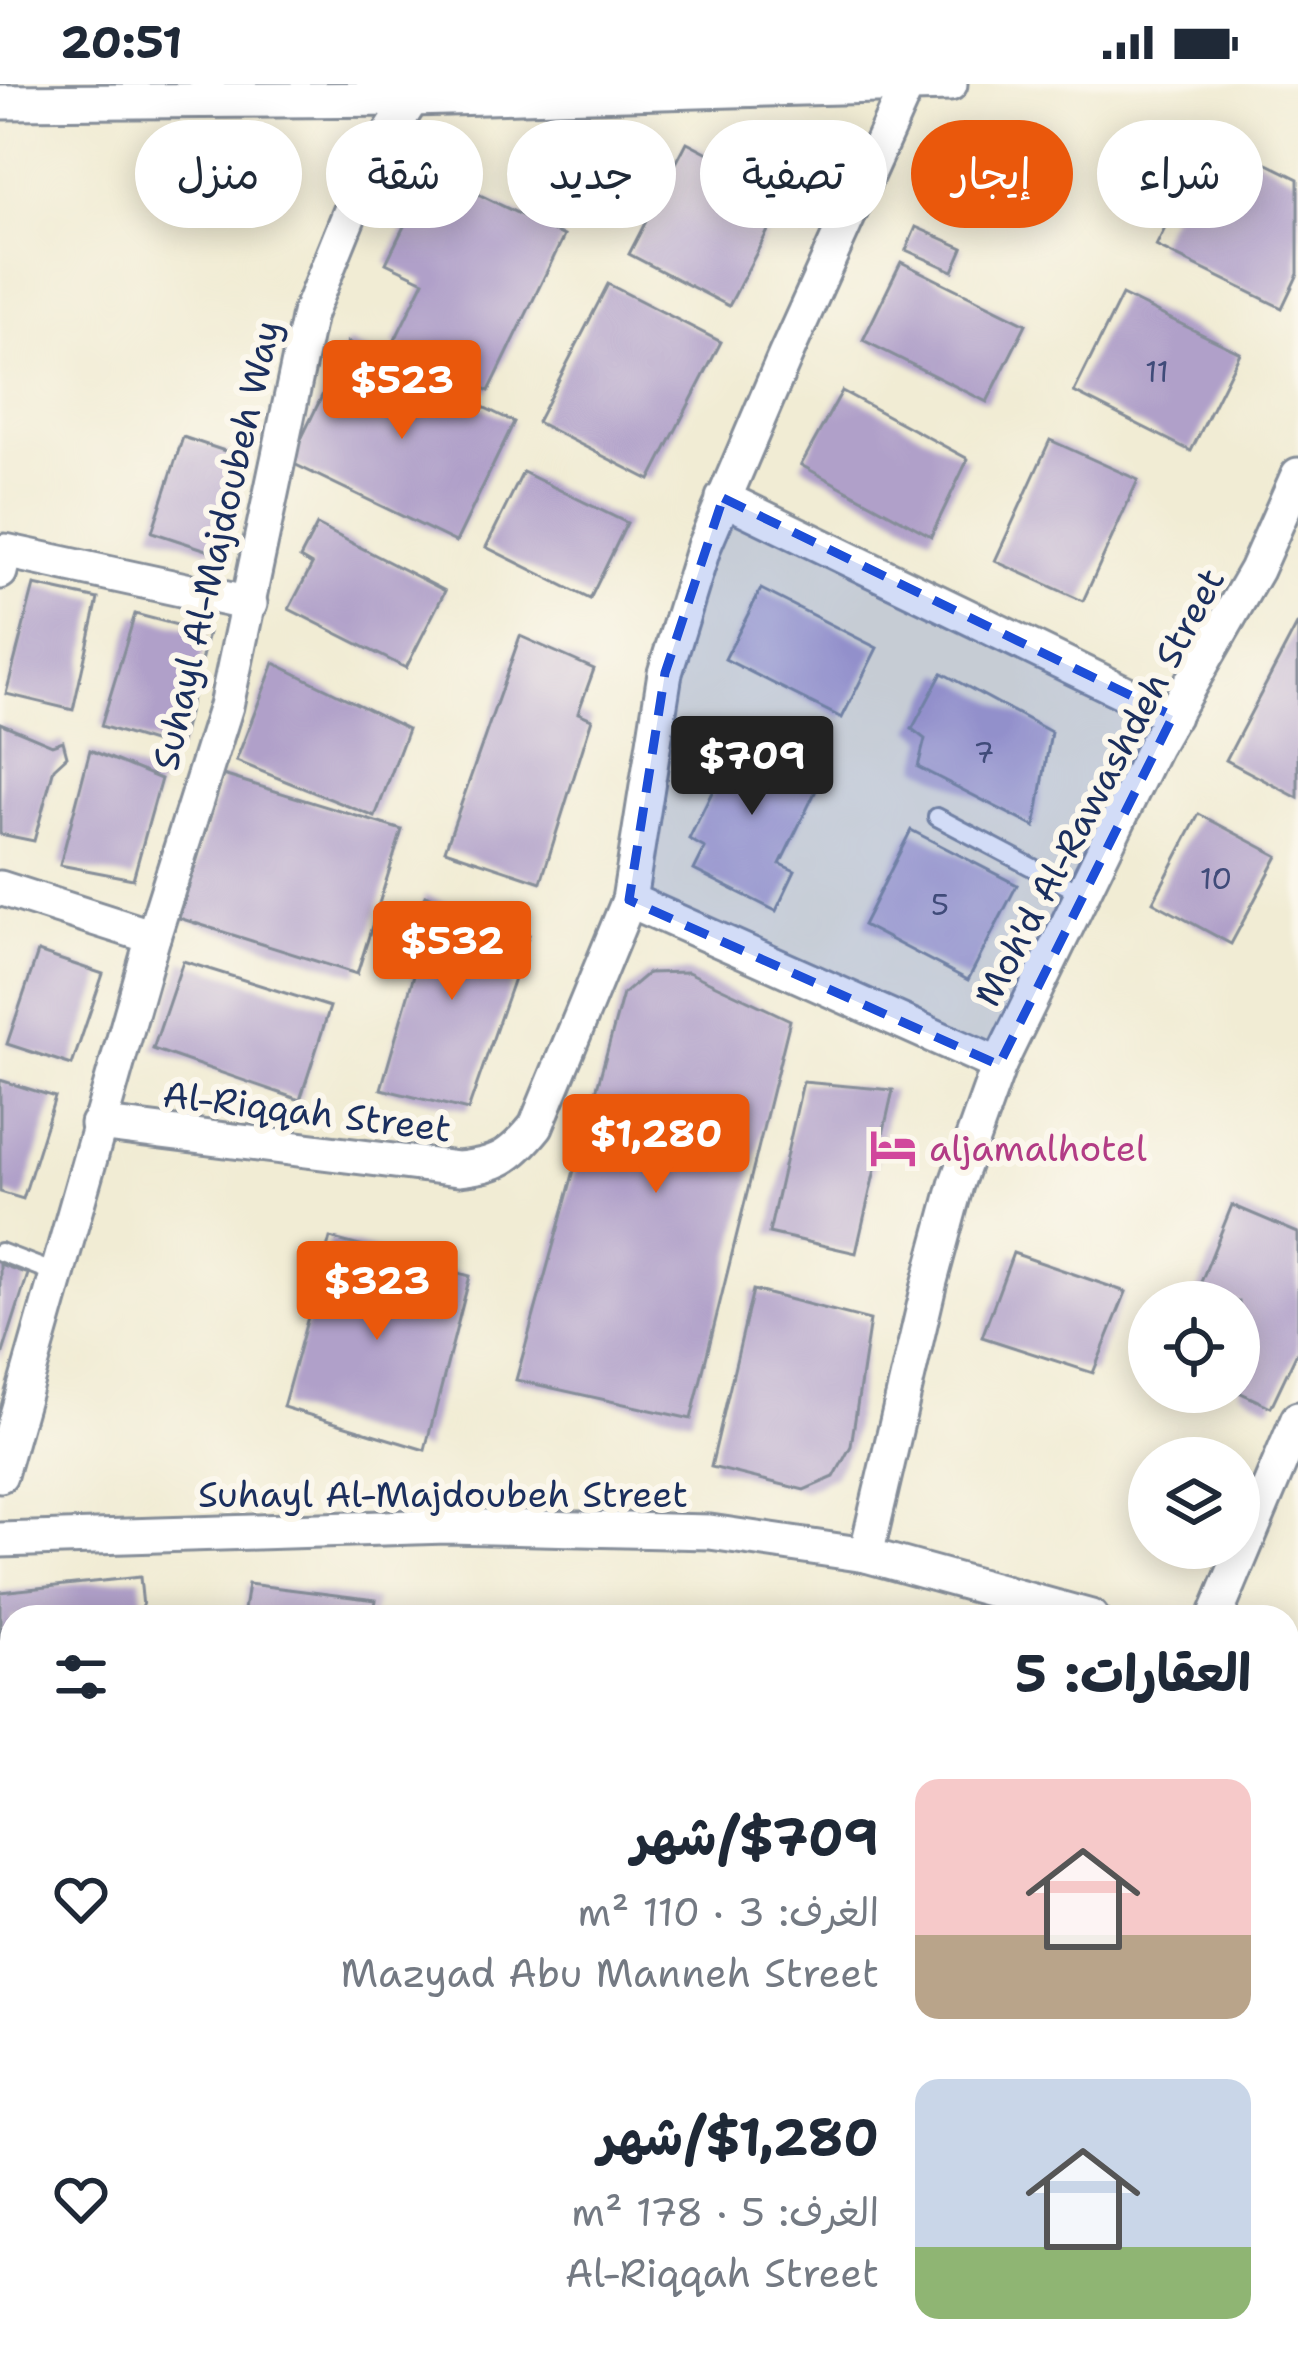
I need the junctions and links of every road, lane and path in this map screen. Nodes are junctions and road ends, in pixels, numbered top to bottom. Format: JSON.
{"nodes":[{"id":1,"x":950,"y":84,"type":"edge"},
{"id":2,"x":906,"y":88,"type":"junction"},
{"id":3,"x":412,"y":99,"type":"junction"},
{"id":4,"x":0,"y":102,"type":"edge"},
{"id":5,"x":1298,"y":475,"type":"edge"},
{"id":6,"x":724,"y":498,"type":"junction"},
{"id":7,"x":2,"y":558,"type":"edge"},
{"id":8,"x":250,"y":604,"type":"junction"},
{"id":9,"x":1173,"y":716,"type":"junction"},
{"id":10,"x":937,"y":817,"type":"dead end"},
{"id":11,"x":0,"y":888,"type":"edge"},
{"id":12,"x":1081,"y":893,"type":"junction"},
{"id":13,"x":629,"y":900,"type":"junction"},
{"id":14,"x":153,"y":937,"type":"junction"},
{"id":15,"x":998,"y":1065,"type":"junction"},
{"id":16,"x":97,"y":1124,"type":"junction"},
{"id":17,"x":0,"y":1252,"type":"edge"},
{"id":18,"x":60,"y":1275,"type":"junction"},
{"id":19,"x":1298,"y":1419,"type":"edge"},
{"id":20,"x":0,"y":1475,"type":"edge"},
{"id":21,"x":0,"y":1540,"type":"edge"},
{"id":22,"x":866,"y":1555,"type":"junction"},
{"id":23,"x":1047,"y":1605,"type":"edge"},
{"id":24,"x":1220,"y":1605,"type":"edge"}],
"edges":[{"from":1,"to":2,"type":"street"},
{"from":2,"to":3,"type":"street"},
{"from":2,"to":6,"type":"street","name":"Al-Riqqah Street"},
{"from":3,"to":4,"type":"street"},
{"from":3,"to":8,"type":"street","name":"Suhayl Al-Majdoubeh Way"},
{"from":5,"to":9,"type":"street","name":"Moh'd Al-Rawashdeh Street"},
{"from":6,"to":9,"type":"street"},
{"from":6,"to":13,"type":"street","name":"Al-Riqqah Street"},
{"from":7,"to":8,"type":"street"},
{"from":8,"to":14,"type":"street","name":"Suhayl Al-Majdoubeh Way"},
{"from":9,"to":12,"type":"street","name":"Moh'd Al-Rawashdeh Street"},
{"from":10,"to":12,"type":"lane"},
{"from":11,"to":14,"type":"street"},
{"from":12,"to":15,"type":"street","name":"Moh'd Al-Rawashdeh Street"},
{"from":13,"to":15,"type":"street"},
{"from":13,"to":16,"type":"street","name":"Al-Riqqah Street"},
{"from":14,"to":16,"type":"street","name":"Al-Riqqah Street"},
{"from":15,"to":22,"type":"street","name":"Moh'd Al-Rawashdeh Street"},
{"from":16,"to":18,"type":"street","name":"Al-Riqqah Street"},
{"from":17,"to":18,"type":"lane"},
{"from":18,"to":20,"type":"street","name":"Al-Riqqah Street"},
{"from":19,"to":24,"type":"street"},
{"from":21,"to":22,"type":"street","name":"Suhayl Al-Majdoubeh Street"},
{"from":22,"to":23,"type":"street","name":"Suhayl Al-Majdoubeh Street"}]}
